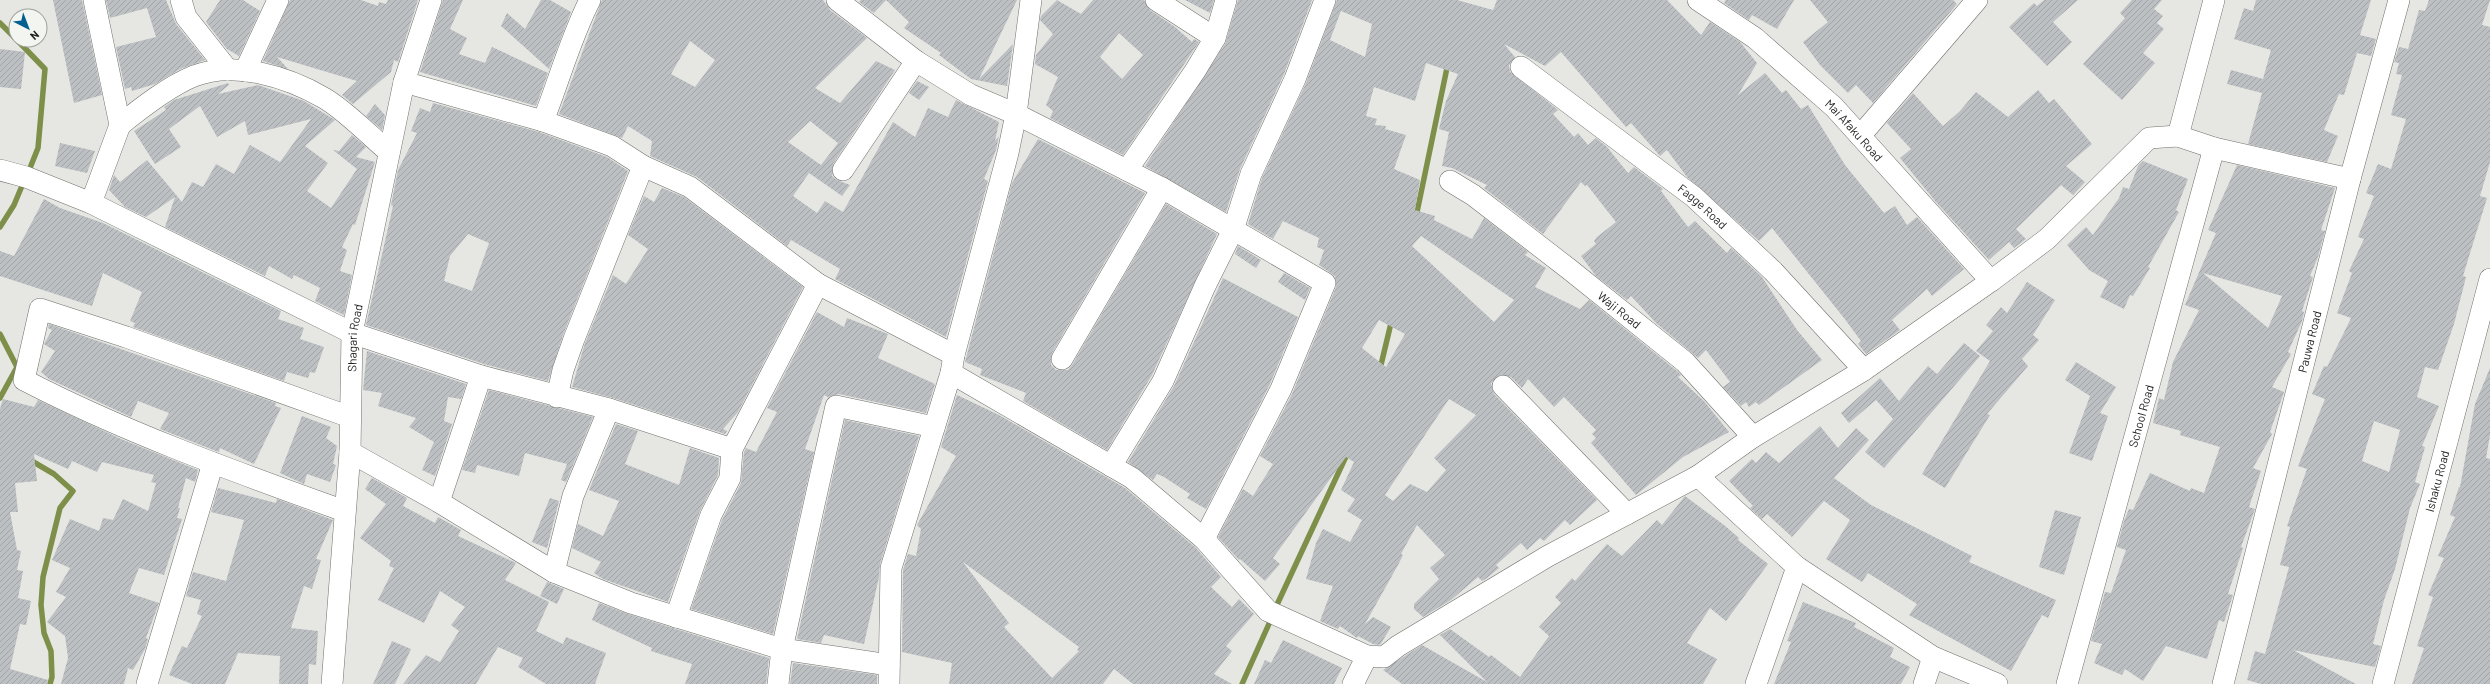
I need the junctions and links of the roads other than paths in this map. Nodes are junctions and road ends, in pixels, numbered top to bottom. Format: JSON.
{"nodes":[{"id":1,"x":94,"y":0,"type":"edge"},
{"id":2,"x":181,"y":0,"type":"edge"},
{"id":3,"x":278,"y":0,"type":"edge"},
{"id":4,"x":430,"y":0,"type":"edge"},
{"id":5,"x":590,"y":0,"type":"edge"},
{"id":6,"x":836,"y":0,"type":"edge"},
{"id":7,"x":1031,"y":0,"type":"edge"},
{"id":8,"x":1156,"y":0,"type":"edge"},
{"id":9,"x":1226,"y":0,"type":"edge"},
{"id":10,"x":1326,"y":0,"type":"edge"},
{"id":11,"x":1698,"y":0,"type":"edge"},
{"id":12,"x":2214,"y":0,"type":"edge"},
{"id":13,"x":2398,"y":0,"type":"edge"},
{"id":14,"x":1970,"y":2,"type":"edge"},
{"id":15,"x":1214,"y":38,"type":"junction"},
{"id":16,"x":916,"y":61,"type":"junction"},
{"id":17,"x":1521,"y":67,"type":"dead end"},
{"id":18,"x":237,"y":71,"type":"junction"},
{"id":19,"x":404,"y":82,"type":"junction"},
{"id":20,"x":1016,"y":114,"type":"junction"},
{"id":21,"x":542,"y":121,"type":"junction"},
{"id":22,"x":120,"y":125,"type":"junction"},
{"id":23,"x":1860,"y":136,"type":"junction"},
{"id":24,"x":2178,"y":136,"type":"junction"},
{"id":25,"x":2214,"y":148,"type":"junction"},
{"id":26,"x":390,"y":152,"type":"junction"},
{"id":27,"x":643,"y":166,"type":"junction"},
{"id":28,"x":0,"y":170,"type":"edge"},
{"id":29,"x":843,"y":170,"type":"dead end"},
{"id":30,"x":1127,"y":170,"type":"junction"},
{"id":31,"x":2350,"y":179,"type":"junction"},
{"id":32,"x":1450,"y":181,"type":"dead end"},
{"id":33,"x":1162,"y":188,"type":"junction"},
{"id":34,"x":91,"y":203,"type":"junction"},
{"id":35,"x":1233,"y":230,"type":"junction"},
{"id":36,"x":2490,"y":279,"type":"edge"},
{"id":37,"x":1991,"y":281,"type":"junction"},
{"id":38,"x":818,"y":284,"type":"junction"},
{"id":39,"x":352,"y":333,"type":"junction"},
{"id":40,"x":1062,"y":359,"type":"dead end"},
{"id":41,"x":952,"y":364,"type":"junction"},
{"id":42,"x":1864,"y":370,"type":"junction"},
{"id":43,"x":481,"y":376,"type":"junction"},
{"id":44,"x":1503,"y":386,"type":"dead end"},
{"id":45,"x":557,"y":397,"type":"junction"},
{"id":46,"x":609,"y":409,"type":"junction"},
{"id":47,"x":350,"y":417,"type":"junction"},
{"id":48,"x":934,"y":427,"type":"junction"},
{"id":49,"x":1753,"y":437,"type":"junction"},
{"id":50,"x":732,"y":449,"type":"junction"},
{"id":51,"x":350,"y":452,"type":"junction"},
{"id":52,"x":213,"y":463,"type":"junction"},
{"id":53,"x":1111,"y":466,"type":"junction"},
{"id":54,"x":1698,"y":476,"type":"junction"},
{"id":55,"x":439,"y":502,"type":"junction"},
{"id":56,"x":344,"y":511,"type":"junction"},
{"id":57,"x":1627,"y":514,"type":"junction"},
{"id":58,"x":1204,"y":539,"type":"junction"},
{"id":59,"x":1797,"y":567,"type":"junction"},
{"id":60,"x":554,"y":572,"type":"junction"},
{"id":61,"x":676,"y":617,"type":"junction"},
{"id":62,"x":782,"y":649,"type":"junction"},
{"id":63,"x":1367,"y":656,"type":"junction"},
{"id":64,"x":1933,"y":658,"type":"junction"},
{"id":65,"x":889,"y":674,"type":"edge"},
{"id":66,"x":1359,"y":682,"type":"edge"},
{"id":67,"x":149,"y":683,"type":"edge"},
{"id":68,"x":332,"y":684,"type":"edge"},
{"id":69,"x":778,"y":684,"type":"edge"},
{"id":70,"x":1756,"y":684,"type":"edge"},
{"id":71,"x":1924,"y":684,"type":"edge"},
{"id":72,"x":1998,"y":684,"type":"edge"},
{"id":73,"x":2067,"y":684,"type":"edge"},
{"id":74,"x":2223,"y":684,"type":"edge"},
{"id":75,"x":2384,"y":684,"type":"edge"}],
"edges":[{"from":1,"to":22,"type":"street"},
{"from":2,"to":18,"type":"street"},
{"from":3,"to":18,"type":"street"},
{"from":4,"to":19,"type":"street","name":"Shagari Road"},
{"from":5,"to":21,"type":"street"},
{"from":6,"to":16,"type":"street"},
{"from":7,"to":20,"type":"street"},
{"from":8,"to":15,"type":"street"},
{"from":9,"to":15,"type":"street"},
{"from":10,"to":35,"type":"street"},
{"from":11,"to":23,"type":"street","name":"Mai Afaku Road"},
{"from":12,"to":24,"type":"street"},
{"from":13,"to":31,"type":"street","name":"Pauwa Road"},
{"from":14,"to":23,"type":"street"},
{"from":15,"to":30,"type":"street"},
{"from":16,"to":20,"type":"street"},
{"from":16,"to":29,"type":"street"},
{"from":17,"to":42,"type":"street","name":"Fagge Road"},
{"from":18,"to":22,"type":"street"},
{"from":18,"to":26,"type":"street"},
{"from":19,"to":21,"type":"street"},
{"from":19,"to":26,"type":"street","name":"Shagari Road"},
{"from":20,"to":30,"type":"street"},
{"from":20,"to":41,"type":"street"},
{"from":21,"to":27,"type":"street"},
{"from":22,"to":34,"type":"street"},
{"from":23,"to":37,"type":"street","name":"Mai Afaku Road"},
{"from":24,"to":25,"type":"street"},
{"from":24,"to":37,"type":"street"},
{"from":25,"to":31,"type":"street"},
{"from":25,"to":73,"type":"street","name":"School Road"},
{"from":26,"to":39,"type":"street","name":"Shagari Road"},
{"from":27,"to":38,"type":"street"},
{"from":27,"to":45,"type":"street"},
{"from":28,"to":34,"type":"street"},
{"from":30,"to":33,"type":"street"},
{"from":31,"to":74,"type":"street","name":"Pauwa Road"},
{"from":32,"to":49,"type":"street","name":"Waji Road"},
{"from":33,"to":35,"type":"street"},
{"from":33,"to":40,"type":"street"},
{"from":34,"to":39,"type":"street"},
{"from":35,"to":53,"type":"street"},
{"from":35,"to":58,"type":"street"},
{"from":36,"to":75,"type":"street","name":"Ishaku Road"},
{"from":37,"to":42,"type":"street"},
{"from":38,"to":41,"type":"street"},
{"from":38,"to":50,"type":"street"},
{"from":39,"to":43,"type":"street"},
{"from":39,"to":47,"type":"street","name":"Shagari Road"},
{"from":41,"to":48,"type":"street"},
{"from":41,"to":53,"type":"street"},
{"from":42,"to":49,"type":"street"},
{"from":43,"to":45,"type":"street"},
{"from":43,"to":55,"type":"street"},
{"from":44,"to":57,"type":"street"},
{"from":45,"to":46,"type":"street"},
{"from":46,"to":50,"type":"street"},
{"from":46,"to":60,"type":"street"},
{"from":47,"to":51,"type":"street","name":"Shagari Road"},
{"from":47,"to":52,"type":"street"},
{"from":48,"to":62,"type":"street"},
{"from":48,"to":65,"type":"street"},
{"from":49,"to":54,"type":"street"},
{"from":50,"to":61,"type":"street"},
{"from":51,"to":55,"type":"street"},
{"from":51,"to":56,"type":"street","name":"Shagari Road"},
{"from":52,"to":56,"type":"street"},
{"from":52,"to":67,"type":"street"},
{"from":53,"to":58,"type":"street"},
{"from":54,"to":57,"type":"street"},
{"from":54,"to":59,"type":"street"},
{"from":55,"to":60,"type":"street"},
{"from":56,"to":68,"type":"street","name":"Shagari Road"},
{"from":57,"to":63,"type":"street"},
{"from":58,"to":63,"type":"street"},
{"from":59,"to":64,"type":"street"},
{"from":59,"to":70,"type":"street"},
{"from":60,"to":61,"type":"street"},
{"from":61,"to":62,"type":"street"},
{"from":62,"to":65,"type":"street"},
{"from":62,"to":69,"type":"street"},
{"from":63,"to":66,"type":"street"},
{"from":64,"to":71,"type":"street"},
{"from":64,"to":72,"type":"street"}]}
